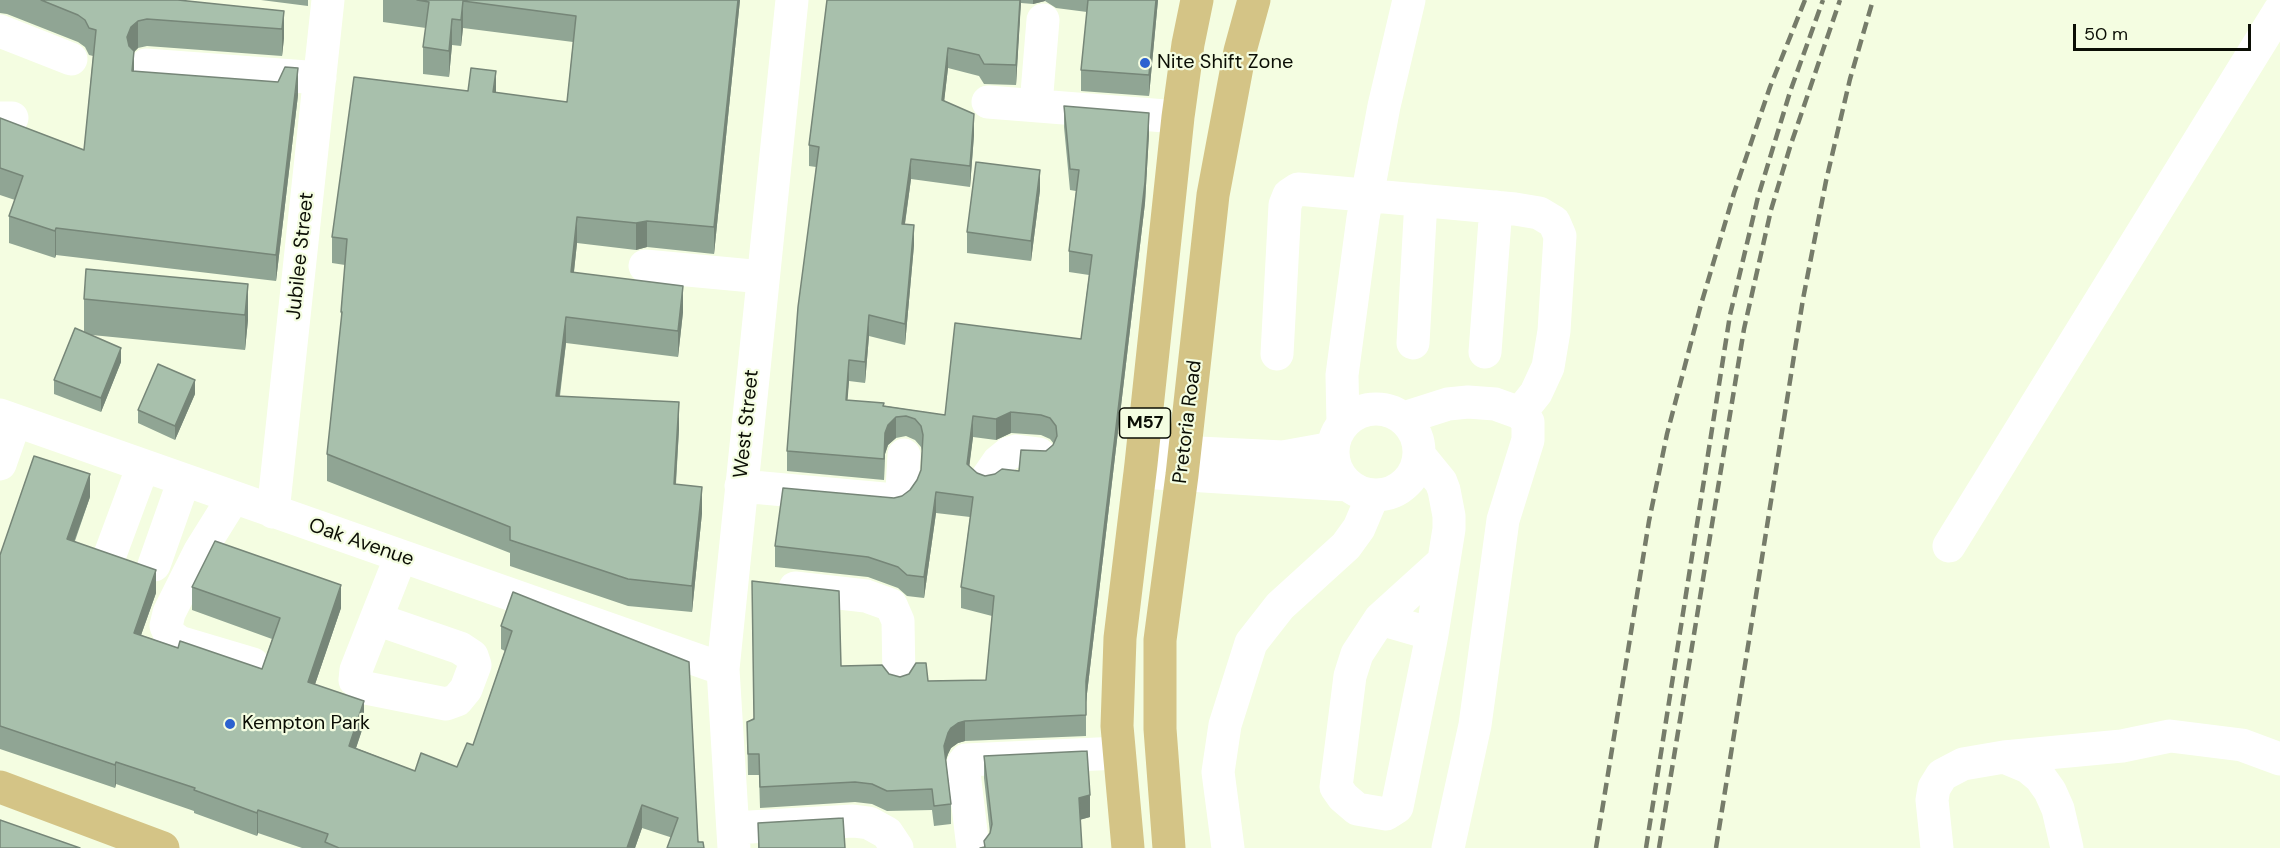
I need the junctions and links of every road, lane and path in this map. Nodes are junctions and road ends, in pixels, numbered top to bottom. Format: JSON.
{"nodes":[{"id":1,"x":328,"y":0,"type":"edge"},
{"id":2,"x":792,"y":0,"type":"edge"},
{"id":3,"x":1197,"y":0,"type":"edge"},
{"id":4,"x":1254,"y":0,"type":"edge"},
{"id":5,"x":1409,"y":0,"type":"edge"},
{"id":6,"x":2280,"y":10,"type":"edge"},
{"id":7,"x":1043,"y":20,"type":"dead end"},
{"id":8,"x":0,"y":31,"type":"edge"},
{"id":9,"x":70,"y":59,"type":"dead end"},
{"id":10,"x":146,"y":65,"type":"dead end"},
{"id":11,"x":320,"y":78,"type":"junction"},
{"id":12,"x":988,"y":102,"type":"dead end"},
{"id":13,"x":1036,"y":105,"type":"junction"},
{"id":14,"x":1178,"y":117,"type":"junction"},
{"id":15,"x":1367,"y":195,"type":"junction"},
{"id":16,"x":1421,"y":200,"type":"junction"},
{"id":17,"x":1496,"y":207,"type":"junction"},
{"id":18,"x":645,"y":266,"type":"dead end"},
{"id":19,"x":763,"y":277,"type":"junction"},
{"id":20,"x":1413,"y":343,"type":"dead end"},
{"id":21,"x":1485,"y":352,"type":"dead end"},
{"id":22,"x":1277,"y":354,"type":"dead end"},
{"id":23,"x":1345,"y":355,"type":"junction"},
{"id":24,"x":1392,"y":413,"type":"junction"},
{"id":25,"x":1520,"y":413,"type":"junction"},
{"id":26,"x":8,"y":418,"type":"edge"},
{"id":27,"x":1338,"y":436,"type":"junction"},
{"id":28,"x":1039,"y":454,"type":"edge"},
{"id":29,"x":904,"y":455,"type":"dead end"},
{"id":30,"x":1135,"y":462,"type":"junction"},
{"id":31,"x":1184,"y":463,"type":"junction"},
{"id":32,"x":0,"y":464,"type":"edge"},
{"id":33,"x":143,"y":466,"type":"junction"},
{"id":34,"x":1412,"y":469,"type":"junction"},
{"id":35,"x":987,"y":478,"type":"edge"},
{"id":36,"x":184,"y":480,"type":"junction"},
{"id":37,"x":741,"y":486,"type":"junction"},
{"id":38,"x":1361,"y":490,"type":"junction"},
{"id":39,"x":233,"y":498,"type":"junction"},
{"id":40,"x":273,"y":512,"type":"junction"},
{"id":41,"x":1949,"y":546,"type":"dead end"},
{"id":42,"x":111,"y":552,"type":"edge"},
{"id":43,"x":400,"y":556,"type":"junction"},
{"id":44,"x":1444,"y":561,"type":"junction"},
{"id":45,"x":154,"y":564,"type":"dead end"},
{"id":46,"x":733,"y":581,"type":"junction"},
{"id":47,"x":376,"y":619,"type":"dead end"},
{"id":48,"x":1380,"y":619,"type":"junction"},
{"id":49,"x":1432,"y":634,"type":"junction"},
{"id":50,"x":253,"y":664,"type":"edge"},
{"id":51,"x":723,"y":669,"type":"junction"},
{"id":52,"x":899,"y":679,"type":"edge"},
{"id":53,"x":1119,"y":753,"type":"junction"},
{"id":54,"x":2004,"y":757,"type":"junction"},
{"id":55,"x":2280,"y":759,"type":"edge"},
{"id":56,"x":0,"y":787,"type":"edge"},
{"id":57,"x":733,"y":838,"type":"edge"},
{"id":58,"x":163,"y":848,"type":"edge"},
{"id":59,"x":897,"y":848,"type":"edge"},
{"id":60,"x":973,"y":848,"type":"edge"},
{"id":61,"x":1128,"y":848,"type":"edge"},
{"id":62,"x":1169,"y":848,"type":"edge"},
{"id":63,"x":1228,"y":848,"type":"edge"},
{"id":64,"x":1448,"y":848,"type":"edge"},
{"id":65,"x":1936,"y":848,"type":"edge"},
{"id":66,"x":2067,"y":848,"type":"edge"}],
"edges":[{"from":1,"to":11,"type":"street","name":"Jubilee Street"},
{"from":2,"to":19,"type":"street","name":"West Street"},
{"from":3,"to":14,"type":"main road","name":"Pretoria Road","number":"M57"},
{"from":4,"to":31,"type":"main road","name":"Pretoria Road","number":"M57"},
{"from":5,"to":15,"type":"street"},
{"from":6,"to":41,"type":"street"},
{"from":7,"to":13,"type":"street"},
{"from":8,"to":9,"type":"street"},
{"from":10,"to":11,"type":"street"},
{"from":11,"to":40,"type":"street","name":"Jubilee Street"},
{"from":12,"to":13,"type":"street"},
{"from":13,"to":14,"type":"street"},
{"from":14,"to":30,"type":"main road","name":"Pretoria Road","number":"M57"},
{"from":15,"to":16,"type":"street"},
{"from":15,"to":22,"type":"street"},
{"from":15,"to":23,"type":"street"},
{"from":16,"to":17,"type":"street"},
{"from":16,"to":20,"type":"street"},
{"from":17,"to":21,"type":"street"},
{"from":17,"to":25,"type":"street"},
{"from":18,"to":19,"type":"street"},
{"from":19,"to":37,"type":"street","name":"West Street"},
{"from":23,"to":24,"type":"street"},
{"from":23,"to":27,"type":"street"},
{"from":24,"to":25,"type":"street"},
{"from":24,"to":27,"type":"street"},
{"from":24,"to":34,"type":"street"},
{"from":25,"to":64,"type":"street"},
{"from":26,"to":32,"type":"street"},
{"from":26,"to":33,"type":"street","name":"Oak Avenue"},
{"from":27,"to":31,"type":"street"},
{"from":27,"to":38,"type":"street"},
{"from":28,"to":35,"type":"street"},
{"from":29,"to":37,"type":"street"},
{"from":30,"to":31,"type":"street"},
{"from":30,"to":53,"type":"main road","name":"Pretoria Road","number":"M57"},
{"from":31,"to":38,"type":"street"},
{"from":31,"to":62,"type":"main road","name":"Pretoria Road","number":"M57"},
{"from":33,"to":36,"type":"street","name":"Oak Avenue"},
{"from":33,"to":42,"type":"street"},
{"from":34,"to":38,"type":"street"},
{"from":34,"to":44,"type":"street"},
{"from":36,"to":39,"type":"street","name":"Oak Avenue"},
{"from":36,"to":45,"type":"street"},
{"from":37,"to":46,"type":"street","name":"West Street"},
{"from":38,"to":63,"type":"street"},
{"from":39,"to":40,"type":"street","name":"Oak Avenue"},
{"from":39,"to":50,"type":"street"},
{"from":40,"to":43,"type":"street","name":"Oak Avenue"},
{"from":43,"to":47,"type":"street"},
{"from":43,"to":51,"type":"street","name":"Oak Avenue"},
{"from":44,"to":48,"type":"street"},
{"from":44,"to":49,"type":"street"},
{"from":46,"to":51,"type":"street","name":"West Street"},
{"from":46,"to":52,"type":"street"},
{"from":48,"to":49,"type":"street"},
{"from":48,"to":49,"type":"street"},
{"from":51,"to":57,"type":"street","name":"West Street"},
{"from":53,"to":60,"type":"street"},
{"from":53,"to":61,"type":"main road","name":"Pretoria Road","number":"M57"},
{"from":54,"to":55,"type":"street"},
{"from":54,"to":65,"type":"street"},
{"from":54,"to":66,"type":"street"},
{"from":56,"to":58,"type":"main road"},
{"from":57,"to":59,"type":"street"}]}
